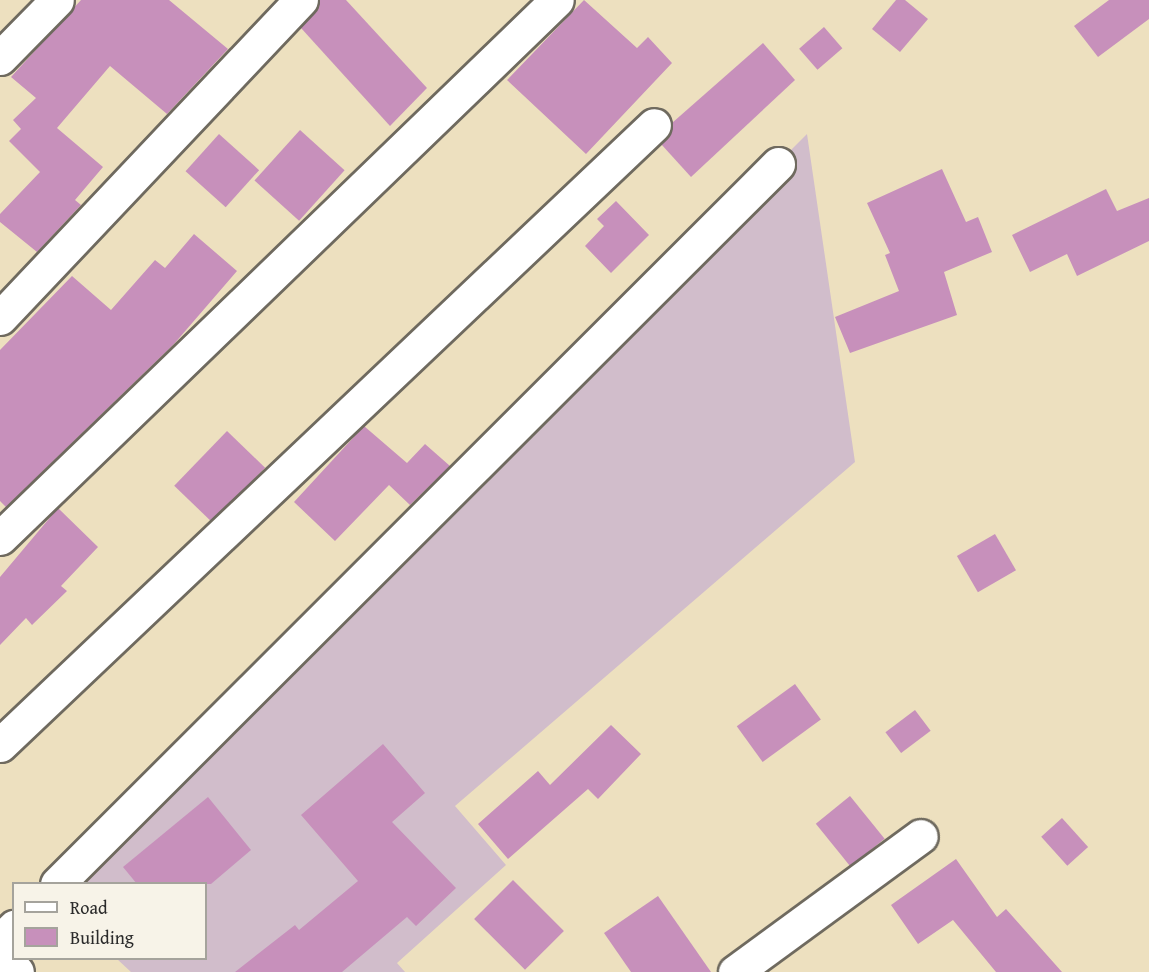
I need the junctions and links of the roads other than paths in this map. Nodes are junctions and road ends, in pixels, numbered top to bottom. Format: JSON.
{"nodes":[{"id":1,"x":57,"y":0,"type":"edge"},
{"id":2,"x":301,"y":0,"type":"edge"},
{"id":3,"x":557,"y":0,"type":"edge"},
{"id":4,"x":0,"y":58,"type":"edge"},
{"id":5,"x":654,"y":125,"type":"dead end"},
{"id":6,"x":778,"y":164,"type":"dead end"},
{"id":7,"x":0,"y":318,"type":"edge"},
{"id":8,"x":0,"y":538,"type":"edge"},
{"id":9,"x":0,"y":745,"type":"edge"},
{"id":10,"x":921,"y":836,"type":"dead end"},
{"id":11,"x":59,"y":882,"type":"edge"},
{"id":12,"x":12,"y":929,"type":"edge"},
{"id":13,"x":0,"y":941,"type":"edge"},
{"id":14,"x":0,"y":956,"type":"edge"},
{"id":15,"x":17,"y":972,"type":"edge"},
{"id":16,"x":735,"y":972,"type":"edge"}],
"edges":[{"from":1,"to":4,"type":"main road"},
{"from":2,"to":7,"type":"main road"},
{"from":3,"to":8,"type":"main road"},
{"from":5,"to":9,"type":"main road"},
{"from":6,"to":11,"type":"main road"},
{"from":10,"to":16,"type":"main road"},
{"from":12,"to":13,"type":"main road"},
{"from":14,"to":15,"type":"main road"}]}
